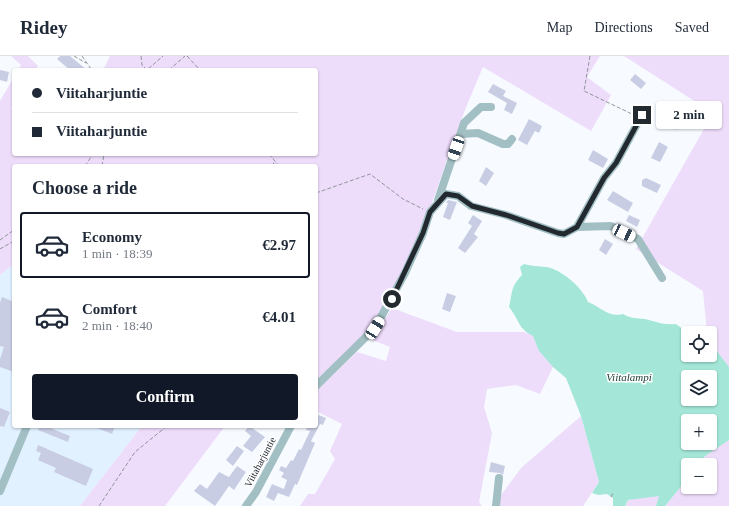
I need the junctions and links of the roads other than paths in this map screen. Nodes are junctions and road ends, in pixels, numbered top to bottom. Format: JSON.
{"nodes":[{"id":1,"x":491,"y":106,"type":"dead end"},
{"id":2,"x":641,"y":117,"type":"road end"},
{"id":3,"x":460,"y":134,"type":"junction"},
{"id":4,"x":512,"y":139,"type":"dead end"},
{"id":5,"x":437,"y":203,"type":"junction"},
{"id":6,"x":577,"y":227,"type":"junction"},
{"id":7,"x":662,"y":278,"type":"dead end"},
{"id":8,"x":318,"y":384,"type":"edge"},
{"id":9,"x":27,"y":428,"type":"edge"},
{"id":10,"x":290,"y":428,"type":"edge"},
{"id":11,"x":499,"y":478,"type":"dead end"},
{"id":12,"x":0,"y":491,"type":"edge"},
{"id":13,"x":246,"y":506,"type":"edge"},
{"id":14,"x":496,"y":506,"type":"edge"}],
"edges":[{"from":1,"to":3,"type":"street"},
{"from":2,"to":6,"type":"street"},
{"from":3,"to":4,"type":"street"},
{"from":3,"to":5,"type":"street"},
{"from":5,"to":6,"type":"street"},
{"from":5,"to":8,"type":"street"},
{"from":6,"to":7,"type":"street"},
{"from":9,"to":12,"type":"street"},
{"from":10,"to":13,"type":"street","name":"Viitaharjuntie"},
{"from":11,"to":14,"type":"street"}]}
